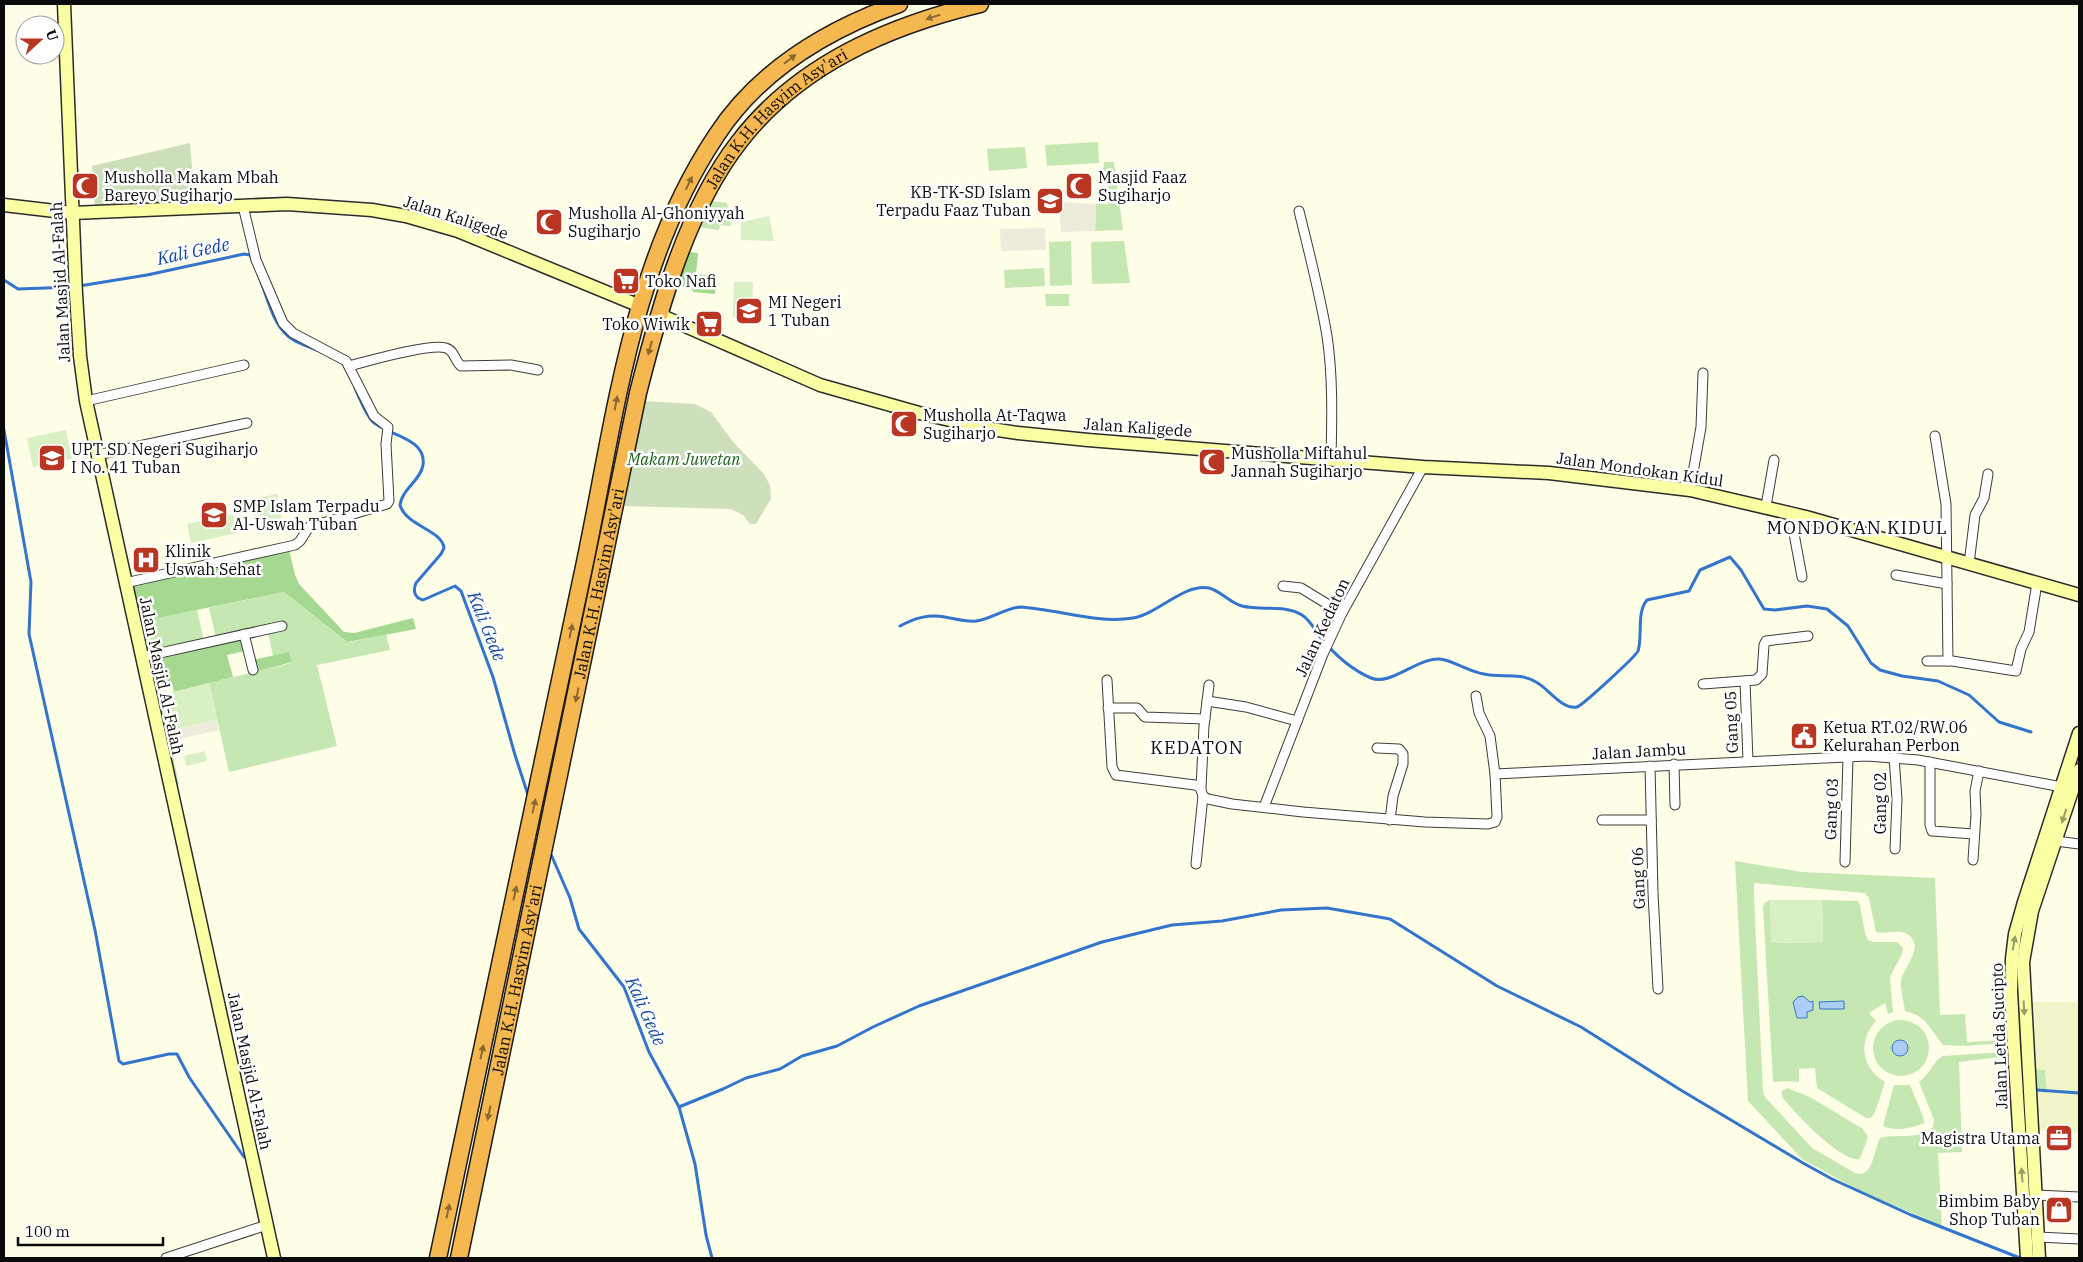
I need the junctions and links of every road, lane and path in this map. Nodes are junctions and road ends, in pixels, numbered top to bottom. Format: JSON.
{"nodes":[{"id":1,"x":64,"y":4,"type":"edge"},
{"id":2,"x":899,"y":4,"type":"edge"},
{"id":3,"x":980,"y":4,"type":"edge"},
{"id":4,"x":4,"y":205,"type":"edge"},
{"id":5,"x":243,"y":206,"type":"junction"},
{"id":6,"x":1299,"y":211,"type":"dead end"},
{"id":7,"x":72,"y":213,"type":"junction"},
{"id":8,"x":640,"y":306,"type":"junction"},
{"id":9,"x":660,"y":315,"type":"junction"},
{"id":10,"x":244,"y":365,"type":"dead end"},
{"id":11,"x":349,"y":366,"type":"junction"},
{"id":12,"x":538,"y":370,"type":"dead end"},
{"id":13,"x":1703,"y":373,"type":"dead end"},
{"id":14,"x":86,"y":401,"type":"junction"},
{"id":15,"x":633,"y":418,"type":"junction"},
{"id":16,"x":247,"y":423,"type":"dead end"},
{"id":17,"x":1935,"y":436,"type":"dead end"},
{"id":18,"x":97,"y":455,"type":"junction"},
{"id":19,"x":1331,"y":459,"type":"junction"},
{"id":20,"x":1774,"y":460,"type":"dead end"},
{"id":21,"x":1423,"y":468,"type":"junction"},
{"id":22,"x":1988,"y":474,"type":"dead end"},
{"id":23,"x":1690,"y":490,"type":"junction"},
{"id":24,"x":1766,"y":506,"type":"junction"},
{"id":25,"x":1790,"y":512,"type":"junction"},
{"id":26,"x":592,"y":532,"type":"junction"},
{"id":27,"x":1947,"y":558,"type":"junction"},
{"id":28,"x":1969,"y":564,"type":"junction"},
{"id":29,"x":1896,"y":575,"type":"dead end"},
{"id":30,"x":1802,"y":577,"type":"dead end"},
{"id":31,"x":125,"y":583,"type":"junction"},
{"id":32,"x":2037,"y":583,"type":"junction"},
{"id":33,"x":1947,"y":584,"type":"junction"},
{"id":34,"x":1283,"y":586,"type":"dead end"},
{"id":35,"x":2079,"y":595,"type":"edge"},
{"id":36,"x":1342,"y":613,"type":"junction"},
{"id":37,"x":282,"y":626,"type":"dead end"},
{"id":38,"x":244,"y":634,"type":"junction"},
{"id":39,"x":1808,"y":636,"type":"dead end"},
{"id":40,"x":142,"y":657,"type":"junction"},
{"id":41,"x":1927,"y":661,"type":"dead end"},
{"id":42,"x":1948,"y":661,"type":"junction"},
{"id":43,"x":252,"y":670,"type":"dead end"},
{"id":44,"x":1107,"y":680,"type":"dead end"},
{"id":45,"x":1745,"y":681,"type":"junction"},
{"id":46,"x":1209,"y":684,"type":"dead end"},
{"id":47,"x":1702,"y":684,"type":"dead end"},
{"id":48,"x":1476,"y":696,"type":"dead end"},
{"id":49,"x":1207,"y":701,"type":"junction"},
{"id":50,"x":1108,"y":708,"type":"junction"},
{"id":51,"x":1205,"y":719,"type":"junction"},
{"id":52,"x":1297,"y":720,"type":"junction"},
{"id":53,"x":2079,"y":733,"type":"edge"},
{"id":54,"x":1377,"y":748,"type":"dead end"},
{"id":55,"x":1848,"y":757,"type":"junction"},
{"id":56,"x":1894,"y":757,"type":"junction"},
{"id":57,"x":1748,"y":761,"type":"junction"},
{"id":58,"x":1930,"y":762,"type":"junction"},
{"id":59,"x":1674,"y":764,"type":"junction"},
{"id":60,"x":1650,"y":766,"type":"junction"},
{"id":61,"x":2079,"y":770,"type":"edge"},
{"id":62,"x":1979,"y":771,"type":"junction"},
{"id":63,"x":1495,"y":774,"type":"junction"},
{"id":64,"x":2062,"y":787,"type":"junction"},
{"id":65,"x":1202,"y":792,"type":"junction"},
{"id":66,"x":1675,"y":805,"type":"dead end"},
{"id":67,"x":1264,"y":808,"type":"junction"},
{"id":68,"x":1390,"y":820,"type":"junction"},
{"id":69,"x":1602,"y":820,"type":"dead end"},
{"id":70,"x":1651,"y":820,"type":"junction"},
{"id":71,"x":1974,"y":834,"type":"junction"},
{"id":72,"x":2079,"y":844,"type":"edge"},
{"id":73,"x":2051,"y":846,"type":"junction"},
{"id":74,"x":1894,"y":849,"type":"dead end"},
{"id":75,"x":1973,"y":860,"type":"dead end"},
{"id":76,"x":1845,"y":862,"type":"dead end"},
{"id":77,"x":1196,"y":864,"type":"dead end"},
{"id":78,"x":1658,"y":989,"type":"dead end"},
{"id":79,"x":2020,"y":1046,"type":"junction"},
{"id":80,"x":2036,"y":1195,"type":"junction"},
{"id":81,"x":2079,"y":1198,"type":"edge"},
{"id":82,"x":267,"y":1225,"type":"junction"},
{"id":83,"x":2038,"y":1237,"type":"junction"},
{"id":84,"x":2079,"y":1239,"type":"edge"},
{"id":85,"x":166,"y":1258,"type":"edge"},
{"id":86,"x":274,"y":1258,"type":"edge"},
{"id":87,"x":438,"y":1258,"type":"edge"},
{"id":88,"x":459,"y":1258,"type":"edge"},
{"id":89,"x":2027,"y":1258,"type":"edge"},
{"id":90,"x":2040,"y":1258,"type":"edge"}],
"edges":[{"from":1,"to":7,"type":"street","name":"Jalan Masjid Al-Falah"},
{"from":8,"to":2,"type":"highway","name":"Jalan K.H. Hasyim Asy'ari","one_way":true},
{"from":3,"to":9,"type":"highway","name":"Jalan K.H. Hasyim Asy'ari","one_way":true},
{"from":4,"to":7,"type":"street","name":"Jalan Kaligede"},
{"from":5,"to":7,"type":"street","name":"Jalan Kaligede"},
{"from":5,"to":8,"type":"street","name":"Jalan Kaligede"},
{"from":5,"to":11,"type":"street"},
{"from":6,"to":19,"type":"street"},
{"from":7,"to":14,"type":"street","name":"Jalan Masjid Al-Falah"},
{"from":26,"to":8,"type":"highway","name":"Jalan K.H. Hasyim Asy'ari","one_way":true},
{"from":9,"to":15,"type":"highway","name":"Jalan K.H. Hasyim Asy'ari","one_way":true},
{"from":9,"to":19,"type":"street","name":"Jalan Kaligede"},
{"from":10,"to":14,"type":"street"},
{"from":11,"to":12,"type":"street"},
{"from":11,"to":31,"type":"street"},
{"from":13,"to":23,"type":"street"},
{"from":14,"to":18,"type":"street","name":"Jalan Masjid Al-Falah"},
{"from":15,"to":26,"type":"highway"},
{"from":15,"to":88,"type":"highway","name":"Jalan K.H. Hasyim Asy'ari","one_way":true},
{"from":16,"to":18,"type":"street"},
{"from":17,"to":27,"type":"street"},
{"from":18,"to":31,"type":"street","name":"Jalan Masjid Al-Falah"},
{"from":19,"to":21,"type":"street","name":"Jalan Kaligede"},
{"from":20,"to":24,"type":"street"},
{"from":21,"to":23,"type":"street","name":"Jalan Mondokan Kidul"},
{"from":21,"to":36,"type":"street","name":"Jalan Kedaton"},
{"from":22,"to":28,"type":"street"},
{"from":23,"to":24,"type":"street","name":"Jalan Mondokan Kidul"},
{"from":24,"to":25,"type":"street","name":"Jalan Mondokan Kidul"},
{"from":25,"to":27,"type":"street","name":"Jalan Mondokan Kidul"},
{"from":25,"to":30,"type":"street"},
{"from":87,"to":26,"type":"highway","name":"Jalan K.H. Hasyim Asy'ari","one_way":true},
{"from":27,"to":28,"type":"street","name":"Jalan Mondokan Kidul"},
{"from":27,"to":33,"type":"street"},
{"from":28,"to":32,"type":"street","name":"Jalan Mondokan Kidul"},
{"from":29,"to":33,"type":"street"},
{"from":31,"to":40,"type":"street","name":"Jalan Masjid Al-Falah"},
{"from":32,"to":35,"type":"street","name":"Jalan Mondokan Kidul"},
{"from":32,"to":42,"type":"street"},
{"from":33,"to":42,"type":"street"},
{"from":34,"to":36,"type":"street"},
{"from":36,"to":52,"type":"street","name":"Jalan Kedaton"},
{"from":37,"to":38,"type":"street"},
{"from":38,"to":40,"type":"street"},
{"from":38,"to":43,"type":"street"},
{"from":39,"to":45,"type":"street","name":"Gang 05"},
{"from":40,"to":82,"type":"street","name":"Jalan Masjid Al-Falah"},
{"from":41,"to":42,"type":"street"},
{"from":44,"to":50,"type":"street"},
{"from":45,"to":47,"type":"street","name":"Gang 05"},
{"from":45,"to":57,"type":"street","name":"Gang 05"},
{"from":46,"to":49,"type":"street"},
{"from":48,"to":63,"type":"street"},
{"from":49,"to":51,"type":"street"},
{"from":49,"to":52,"type":"street"},
{"from":50,"to":51,"type":"street"},
{"from":50,"to":65,"type":"street"},
{"from":51,"to":65,"type":"street"},
{"from":52,"to":67,"type":"street","name":"Jalan Kedaton"},
{"from":53,"to":64,"type":"street","name":"Jalan Letda Sucipto"},
{"from":54,"to":68,"type":"street"},
{"from":55,"to":56,"type":"street","name":"Jalan Jambu"},
{"from":55,"to":57,"type":"street","name":"Jalan Jambu"},
{"from":55,"to":76,"type":"street","name":"Gang 03"},
{"from":56,"to":58,"type":"street","name":"Jalan Jambu"},
{"from":56,"to":74,"type":"street","name":"Gang 02"},
{"from":57,"to":59,"type":"street","name":"Jalan Jambu"},
{"from":58,"to":62,"type":"street","name":"Jalan Jambu"},
{"from":58,"to":71,"type":"street"},
{"from":59,"to":60,"type":"street","name":"Jalan Jambu"},
{"from":59,"to":66,"type":"street"},
{"from":60,"to":63,"type":"street","name":"Jalan Jambu"},
{"from":60,"to":70,"type":"street","name":"Gang 06"},
{"from":61,"to":73,"type":"street","name":"Jalan Letda Sucipto","one_way":true},
{"from":62,"to":64,"type":"street","name":"Jalan Jambu"},
{"from":62,"to":71,"type":"street"},
{"from":63,"to":68,"type":"street"},
{"from":64,"to":73,"type":"street","name":"Jalan Letda Sucipto"},
{"from":65,"to":67,"type":"street"},
{"from":65,"to":77,"type":"street"},
{"from":67,"to":68,"type":"street"},
{"from":69,"to":70,"type":"street"},
{"from":70,"to":78,"type":"street","name":"Gang 06"},
{"from":71,"to":75,"type":"street"},
{"from":72,"to":73,"type":"street"},
{"from":73,"to":79,"type":"street","name":"Jalan Letda Sucipto"},
{"from":79,"to":80,"type":"street","name":"Jalan Letda Sucipto"},
{"from":89,"to":79,"type":"street","name":"Jalan Letda Sucipto","one_way":true},
{"from":80,"to":81,"type":"street"},
{"from":80,"to":83,"type":"street","name":"Jalan Letda Sucipto"},
{"from":82,"to":85,"type":"street"},
{"from":82,"to":86,"type":"street","name":"Jalan Masjid Al-Falah"},
{"from":83,"to":84,"type":"street"},
{"from":83,"to":90,"type":"street","name":"Jalan Letda Sucipto"}]}
